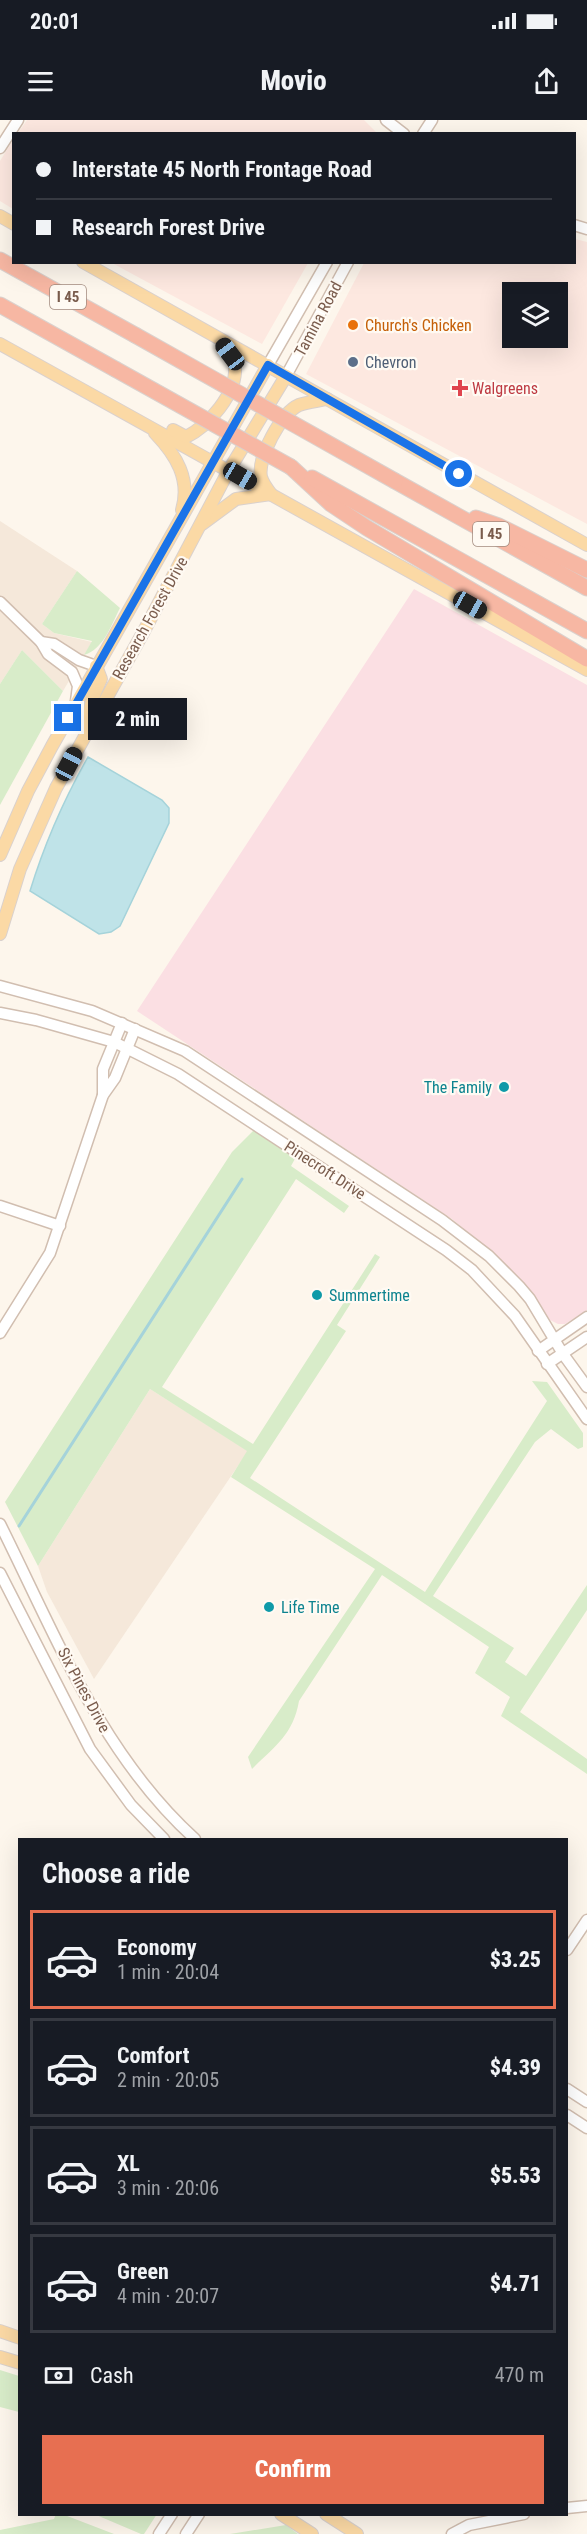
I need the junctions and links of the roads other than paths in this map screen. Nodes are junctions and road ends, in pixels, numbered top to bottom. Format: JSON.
{"nodes":[{"id":1,"x":18,"y":120,"type":"edge"},
{"id":2,"x":386,"y":120,"type":"edge"},
{"id":3,"x":401,"y":132,"type":"edge"},
{"id":4,"x":0,"y":148,"type":"edge"},
{"id":5,"x":0,"y":260,"type":"edge"},
{"id":6,"x":87,"y":264,"type":"edge"},
{"id":7,"x":326,"y":264,"type":"edge"},
{"id":8,"x":347,"y":264,"type":"edge"},
{"id":9,"x":0,"y":305,"type":"edge"},
{"id":10,"x":219,"y":339,"type":"junction"},
{"id":11,"x":0,"y":344,"type":"edge"},
{"id":12,"x":268,"y":365,"type":"junction"},
{"id":13,"x":286,"y":376,"type":"junction"},
{"id":14,"x":327,"y":399,"type":"junction"},
{"id":15,"x":148,"y":425,"type":"junction"},
{"id":16,"x":215,"y":462,"type":"junction"},
{"id":17,"x":291,"y":467,"type":"junction"},
{"id":18,"x":229,"y":470,"type":"junction"},
{"id":19,"x":271,"y":494,"type":"junction"},
{"id":20,"x":443,"y":507,"type":"junction"},
{"id":21,"x":202,"y":524,"type":"junction"},
{"id":22,"x":177,"y":527,"type":"junction"},
{"id":23,"x":587,"y":545,"type":"edge"},
{"id":24,"x":587,"y":570,"type":"edge"},
{"id":25,"x":587,"y":588,"type":"edge"},
{"id":26,"x":0,"y":602,"type":"edge"},
{"id":27,"x":587,"y":631,"type":"edge"},
{"id":28,"x":41,"y":642,"type":"junction"},
{"id":29,"x":587,"y":659,"type":"edge"},
{"id":30,"x":96,"y":666,"type":"junction"},
{"id":31,"x":587,"y":670,"type":"edge"},
{"id":32,"x":76,"y":704,"type":"junction"},
{"id":33,"x":85,"y":733,"type":"junction"},
{"id":34,"x":0,"y":855,"type":"edge"},
{"id":35,"x":0,"y":933,"type":"edge"},
{"id":36,"x":0,"y":986,"type":"edge"},
{"id":37,"x":0,"y":1013,"type":"edge"},
{"id":38,"x":122,"y":1023,"type":"junction"},
{"id":39,"x":135,"y":1029,"type":"junction"},
{"id":40,"x":114,"y":1042,"type":"junction"},
{"id":41,"x":127,"y":1049,"type":"junction"},
{"id":42,"x":103,"y":1095,"type":"junction"},
{"id":43,"x":0,"y":1206,"type":"edge"},
{"id":44,"x":60,"y":1226,"type":"junction"},
{"id":45,"x":587,"y":1317,"type":"edge"},
{"id":46,"x":0,"y":1333,"type":"edge"},
{"id":47,"x":587,"y":1337,"type":"edge"},
{"id":48,"x":555,"y":1340,"type":"junction"},
{"id":49,"x":538,"y":1351,"type":"junction"},
{"id":50,"x":563,"y":1354,"type":"junction"},
{"id":51,"x":547,"y":1364,"type":"junction"},
{"id":52,"x":587,"y":1387,"type":"edge"},
{"id":53,"x":587,"y":1419,"type":"edge"},
{"id":54,"x":0,"y":1524,"type":"edge"},
{"id":55,"x":0,"y":1573,"type":"edge"},
{"id":56,"x":34,"y":1593,"type":"junction"},
{"id":57,"x":15,"y":1602,"type":"junction"},
{"id":58,"x":99,"y":1721,"type":"junction"},
{"id":59,"x":81,"y":1731,"type":"junction"},
{"id":60,"x":163,"y":1838,"type":"edge"},
{"id":61,"x":194,"y":1838,"type":"edge"},
{"id":62,"x":587,"y":1920,"type":"edge"},
{"id":63,"x":568,"y":1948,"type":"edge"},
{"id":64,"x":568,"y":2090,"type":"edge"},
{"id":65,"x":587,"y":2103,"type":"edge"},
{"id":66,"x":568,"y":2116,"type":"edge"},
{"id":67,"x":587,"y":2128,"type":"edge"},
{"id":68,"x":0,"y":2331,"type":"edge"},
{"id":69,"x":18,"y":2337,"type":"edge"},
{"id":70,"x":0,"y":2357,"type":"edge"},
{"id":71,"x":18,"y":2362,"type":"edge"},
{"id":72,"x":587,"y":2506,"type":"edge"},
{"id":73,"x":568,"y":2508,"type":"edge"},
{"id":74,"x":171,"y":2516,"type":"edge"},
{"id":75,"x":199,"y":2516,"type":"edge"},
{"id":76,"x":284,"y":2516,"type":"edge"},
{"id":77,"x":329,"y":2516,"type":"edge"},
{"id":78,"x":513,"y":2516,"type":"edge"},
{"id":79,"x":159,"y":2534,"type":"edge"},
{"id":80,"x":186,"y":2534,"type":"edge"},
{"id":81,"x":312,"y":2534,"type":"edge"},
{"id":82,"x":357,"y":2534,"type":"edge"},
{"id":83,"x":452,"y":2534,"type":"edge"}],
"edges":[{"from":1,"to":4,"type":"street"},
{"from":2,"to":3,"type":"street"},
{"from":5,"to":20,"type":"highway","number":"I 45","bridge":true},
{"from":6,"to":10,"type":"main road"},
{"from":7,"to":12,"type":"street","name":"Tamina Road"},
{"from":8,"to":13,"type":"street","name":"Tamina Road"},
{"from":9,"to":17,"type":"highway","number":"I 45","bridge":true},
{"from":10,"to":12,"type":"main road"},
{"from":10,"to":15,"type":"main road"},
{"from":11,"to":15,"type":"main road"},
{"from":12,"to":13,"type":"main road"},
{"from":12,"to":16,"type":"main road","name":"Research Forest Drive"},
{"from":13,"to":14,"type":"main road"},
{"from":13,"to":18,"type":"main road","name":"Research Forest Drive"},
{"from":14,"to":19,"type":"main road"},
{"from":14,"to":23,"type":"main road"},
{"from":15,"to":16,"type":"main road"},
{"from":15,"to":22,"type":"main road"},
{"from":16,"to":18,"type":"main road"},
{"from":16,"to":22,"type":"main road","name":"Research Forest Drive"},
{"from":17,"to":27,"type":"highway","number":"I 45"},
{"from":17,"to":29,"type":"highway"},
{"from":18,"to":19,"type":"main road"},
{"from":18,"to":21,"type":"main road","name":"Research Forest Drive"},
{"from":19,"to":21,"type":"main road"},
{"from":19,"to":31,"type":"main road"},
{"from":20,"to":24,"type":"highway"},
{"from":20,"to":25,"type":"highway","number":"I 45"},
{"from":21,"to":33,"type":"main road","name":"Research Forest Drive"},
{"from":22,"to":30,"type":"main road","name":"Research Forest Drive"},
{"from":26,"to":28,"type":"street"},
{"from":28,"to":30,"type":"street"},
{"from":28,"to":32,"type":"street"},
{"from":30,"to":32,"type":"main road","name":"Research Forest Drive"},
{"from":30,"to":33,"type":"main road"},
{"from":32,"to":34,"type":"main road","name":"Research Forest Drive"},
{"from":33,"to":35,"type":"main road","name":"Research Forest Drive"},
{"from":36,"to":38,"type":"street","name":"Pinecroft Drive"},
{"from":37,"to":40,"type":"street","name":"Pinecroft Drive"},
{"from":38,"to":39,"type":"street","name":"Pinecroft Drive"},
{"from":38,"to":40,"type":"street"},
{"from":39,"to":41,"type":"street"},
{"from":39,"to":48,"type":"street","name":"Pinecroft Drive"},
{"from":40,"to":41,"type":"street","name":"Pinecroft Drive"},
{"from":40,"to":42,"type":"street"},
{"from":41,"to":42,"type":"street"},
{"from":41,"to":49,"type":"street","name":"Pinecroft Drive"},
{"from":42,"to":44,"type":"street"},
{"from":43,"to":44,"type":"street"},
{"from":44,"to":46,"type":"street"},
{"from":45,"to":48,"type":"street"},
{"from":47,"to":50,"type":"street"},
{"from":48,"to":49,"type":"street"},
{"from":48,"to":50,"type":"street","name":"Pinecroft Drive"},
{"from":49,"to":51,"type":"street","name":"Pinecroft Drive"},
{"from":50,"to":51,"type":"street"},
{"from":50,"to":52,"type":"street","name":"Pinecroft Drive"},
{"from":51,"to":53,"type":"street","name":"Pinecroft Drive"},
{"from":54,"to":56,"type":"street","name":"Six Pines Drive"},
{"from":55,"to":57,"type":"street","name":"Six Pines Drive"},
{"from":56,"to":57,"type":"street"},
{"from":56,"to":58,"type":"street","name":"Six Pines Drive"},
{"from":57,"to":59,"type":"street","name":"Six Pines Drive"},
{"from":58,"to":59,"type":"street"},
{"from":58,"to":61,"type":"street","name":"Six Pines Drive"},
{"from":59,"to":60,"type":"street","name":"Six Pines Drive"},
{"from":62,"to":63,"type":"street"},
{"from":64,"to":65,"type":"street"},
{"from":66,"to":67,"type":"street"},
{"from":68,"to":69,"type":"main road"},
{"from":70,"to":71,"type":"main road"},
{"from":72,"to":73,"type":"street"},
{"from":74,"to":79,"type":"street"},
{"from":75,"to":80,"type":"street"},
{"from":76,"to":81,"type":"main road"},
{"from":77,"to":82,"type":"main road"},
{"from":78,"to":83,"type":"street"}]}
